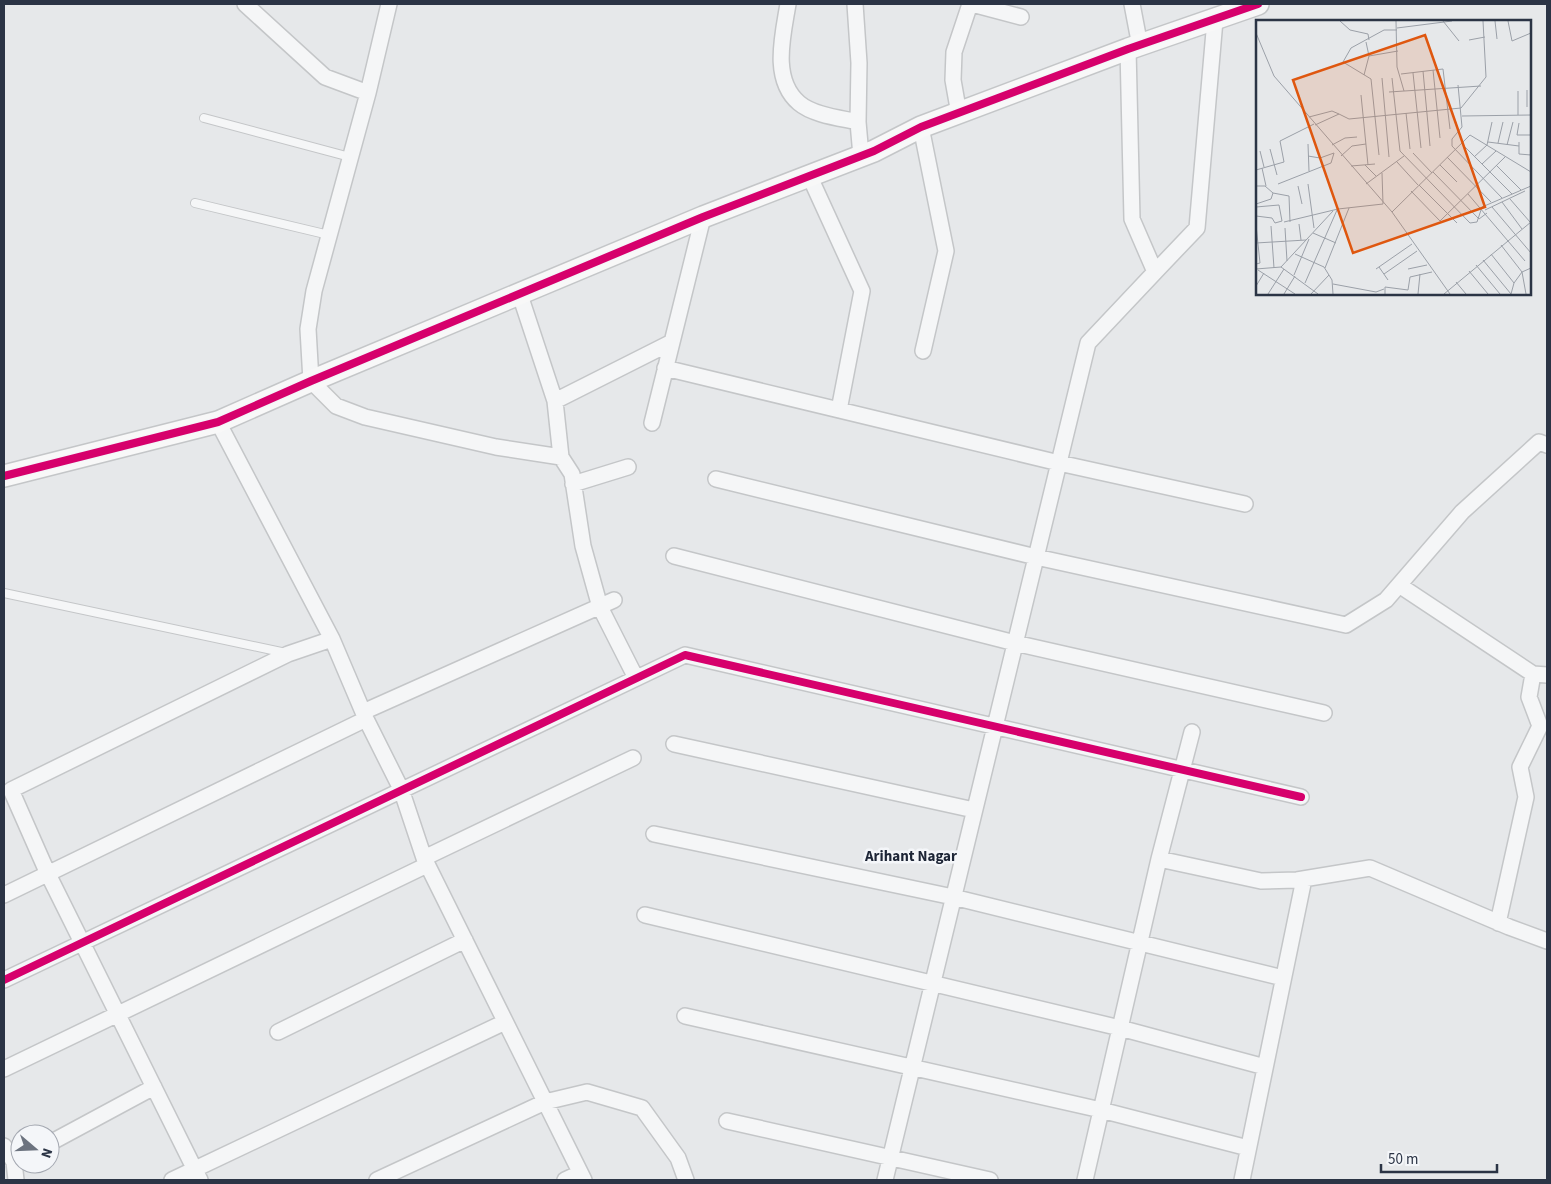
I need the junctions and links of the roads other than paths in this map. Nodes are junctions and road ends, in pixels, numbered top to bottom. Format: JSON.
{"nodes":[{"id":1,"x":245,"y":4,"type":"edge"},
{"id":2,"x":389,"y":4,"type":"edge"},
{"id":3,"x":788,"y":4,"type":"edge"},
{"id":4,"x":855,"y":4,"type":"edge"},
{"id":5,"x":971,"y":4,"type":"edge"},
{"id":6,"x":1132,"y":4,"type":"edge"},
{"id":7,"x":1258,"y":4,"type":"edge"},
{"id":8,"x":1021,"y":16,"type":"dead end"},
{"id":9,"x":1215,"y":20,"type":"junction"},
{"id":10,"x":1134,"y":47,"type":"junction"},
{"id":11,"x":368,"y":93,"type":"junction"},
{"id":12,"x":959,"y":114,"type":"junction"},
{"id":13,"x":204,"y":118,"type":"dead end"},
{"id":14,"x":858,"y":122,"type":"junction"},
{"id":15,"x":921,"y":127,"type":"junction"},
{"id":16,"x":861,"y":156,"type":"junction"},
{"id":17,"x":350,"y":157,"type":"junction"},
{"id":18,"x":810,"y":175,"type":"junction"},
{"id":19,"x":195,"y":203,"type":"dead end"},
{"id":20,"x":703,"y":217,"type":"junction"},
{"id":21,"x":329,"y":235,"type":"junction"},
{"id":22,"x":1155,"y":272,"type":"junction"},
{"id":23,"x":520,"y":295,"type":"junction"},
{"id":24,"x":672,"y":342,"type":"junction"},
{"id":25,"x":923,"y":351,"type":"dead end"},
{"id":26,"x":665,"y":368,"type":"junction"},
{"id":27,"x":312,"y":380,"type":"junction"},
{"id":28,"x":555,"y":401,"type":"junction"},
{"id":29,"x":839,"y":410,"type":"junction"},
{"id":30,"x":218,"y":422,"type":"junction"},
{"id":31,"x":652,"y":423,"type":"dead end"},
{"id":32,"x":1547,"y":445,"type":"edge"},
{"id":33,"x":560,"y":458,"type":"junction"},
{"id":34,"x":1059,"y":463,"type":"junction"},
{"id":35,"x":628,"y":467,"type":"dead end"},
{"id":36,"x":4,"y":476,"type":"edge"},
{"id":37,"x":716,"y":479,"type":"dead end"},
{"id":38,"x":573,"y":484,"type":"junction"},
{"id":39,"x":1245,"y":504,"type":"dead end"},
{"id":40,"x":674,"y":556,"type":"dead end"},
{"id":41,"x":1036,"y":557,"type":"junction"},
{"id":42,"x":1399,"y":585,"type":"junction"},
{"id":43,"x":4,"y":593,"type":"edge"},
{"id":44,"x":614,"y":600,"type":"dead end"},
{"id":45,"x":600,"y":607,"type":"junction"},
{"id":46,"x":332,"y":639,"type":"junction"},
{"id":47,"x":1015,"y":643,"type":"junction"},
{"id":48,"x":288,"y":654,"type":"junction"},
{"id":49,"x":1540,"y":675,"type":"edge"},
{"id":50,"x":636,"y":678,"type":"junction"},
{"id":51,"x":1324,"y":713,"type":"dead end"},
{"id":52,"x":365,"y":716,"type":"junction"},
{"id":53,"x":995,"y":726,"type":"junction"},
{"id":54,"x":1192,"y":732,"type":"dead end"},
{"id":55,"x":674,"y":744,"type":"dead end"},
{"id":56,"x":634,"y":758,"type":"dead end"},
{"id":57,"x":1182,"y":770,"type":"junction"},
{"id":58,"x":401,"y":789,"type":"junction"},
{"id":59,"x":1301,"y":796,"type":"dead end"},
{"id":60,"x":974,"y":810,"type":"junction"},
{"id":61,"x":654,"y":834,"type":"dead end"},
{"id":62,"x":1159,"y":859,"type":"junction"},
{"id":63,"x":425,"y":862,"type":"junction"},
{"id":64,"x":48,"y":874,"type":"junction"},
{"id":65,"x":1304,"y":879,"type":"junction"},
{"id":66,"x":4,"y":895,"type":"edge"},
{"id":67,"x":953,"y":897,"type":"junction"},
{"id":68,"x":645,"y":915,"type":"dead end"},
{"id":69,"x":1498,"y":923,"type":"junction"},
{"id":70,"x":465,"y":940,"type":"junction"},
{"id":71,"x":1547,"y":941,"type":"edge"},
{"id":72,"x":1140,"y":942,"type":"junction"},
{"id":73,"x":82,"y":943,"type":"junction"},
{"id":74,"x":1283,"y":978,"type":"junction"},
{"id":75,"x":4,"y":980,"type":"edge"},
{"id":76,"x":932,"y":982,"type":"junction"},
{"id":77,"x":118,"y":1015,"type":"junction"},
{"id":78,"x":685,"y":1016,"type":"dead end"},
{"id":79,"x":505,"y":1022,"type":"junction"},
{"id":80,"x":1120,"y":1028,"type":"junction"},
{"id":81,"x":278,"y":1032,"type":"dead end"},
{"id":82,"x":1265,"y":1067,"type":"junction"},
{"id":83,"x":912,"y":1068,"type":"junction"},
{"id":84,"x":4,"y":1069,"type":"edge"},
{"id":85,"x":154,"y":1087,"type":"junction"},
{"id":86,"x":545,"y":1102,"type":"junction"},
{"id":87,"x":1101,"y":1110,"type":"junction"},
{"id":88,"x":727,"y":1121,"type":"dead end"},
{"id":89,"x":60,"y":1138,"type":"edge"},
{"id":90,"x":1248,"y":1148,"type":"junction"},
{"id":91,"x":890,"y":1157,"type":"junction"},
{"id":92,"x":198,"y":1175,"type":"edge"},
{"id":93,"x":582,"y":1177,"type":"edge"},
{"id":94,"x":172,"y":1180,"type":"edge"},
{"id":95,"x":376,"y":1180,"type":"edge"},
{"id":96,"x":565,"y":1180,"type":"edge"},
{"id":97,"x":686,"y":1180,"type":"edge"},
{"id":98,"x":885,"y":1180,"type":"edge"},
{"id":99,"x":990,"y":1180,"type":"edge"},
{"id":100,"x":1085,"y":1180,"type":"edge"},
{"id":101,"x":1242,"y":1180,"type":"edge"}],
"edges":[{"from":1,"to":11,"type":"street"},
{"from":2,"to":11,"type":"street"},
{"from":3,"to":14,"type":"street"},
{"from":4,"to":14,"type":"street"},
{"from":5,"to":8,"type":"street"},
{"from":5,"to":12,"type":"street"},
{"from":6,"to":10,"type":"street"},
{"from":7,"to":9,"type":"street"},
{"from":9,"to":10,"type":"street"},
{"from":9,"to":22,"type":"street"},
{"from":10,"to":12,"type":"street"},
{"from":10,"to":22,"type":"street"},
{"from":11,"to":17,"type":"street"},
{"from":12,"to":15,"type":"street"},
{"from":13,"to":17,"type":"lane"},
{"from":14,"to":16,"type":"street"},
{"from":15,"to":16,"type":"street"},
{"from":15,"to":25,"type":"street"},
{"from":16,"to":18,"type":"street"},
{"from":17,"to":21,"type":"street"},
{"from":18,"to":20,"type":"street"},
{"from":18,"to":29,"type":"street"},
{"from":19,"to":21,"type":"lane"},
{"from":20,"to":23,"type":"street"},
{"from":20,"to":24,"type":"street"},
{"from":21,"to":27,"type":"street"},
{"from":22,"to":34,"type":"street"},
{"from":23,"to":27,"type":"street"},
{"from":23,"to":28,"type":"street"},
{"from":24,"to":26,"type":"street"},
{"from":24,"to":28,"type":"street"},
{"from":26,"to":29,"type":"street"},
{"from":26,"to":31,"type":"street"},
{"from":27,"to":30,"type":"street"},
{"from":27,"to":33,"type":"street"},
{"from":28,"to":33,"type":"street"},
{"from":29,"to":34,"type":"street"},
{"from":30,"to":36,"type":"street"},
{"from":30,"to":46,"type":"street"},
{"from":32,"to":42,"type":"street"},
{"from":33,"to":38,"type":"street"},
{"from":34,"to":39,"type":"street"},
{"from":34,"to":41,"type":"street"},
{"from":35,"to":38,"type":"street"},
{"from":37,"to":41,"type":"street"},
{"from":38,"to":45,"type":"street"},
{"from":40,"to":47,"type":"street"},
{"from":41,"to":42,"type":"street"},
{"from":41,"to":47,"type":"street"},
{"from":42,"to":49,"type":"street"},
{"from":43,"to":48,"type":"lane"},
{"from":44,"to":45,"type":"street"},
{"from":45,"to":50,"type":"street"},
{"from":45,"to":52,"type":"street"},
{"from":46,"to":48,"type":"street"},
{"from":46,"to":52,"type":"street"},
{"from":47,"to":51,"type":"street"},
{"from":47,"to":53,"type":"street"},
{"from":48,"to":64,"type":"street"},
{"from":49,"to":69,"type":"street"},
{"from":50,"to":53,"type":"street"},
{"from":50,"to":58,"type":"street"},
{"from":52,"to":58,"type":"street"},
{"from":52,"to":64,"type":"street"},
{"from":53,"to":57,"type":"street"},
{"from":53,"to":60,"type":"street"},
{"from":54,"to":57,"type":"street"},
{"from":55,"to":60,"type":"street"},
{"from":56,"to":63,"type":"street"},
{"from":57,"to":59,"type":"street"},
{"from":57,"to":62,"type":"street"},
{"from":58,"to":63,"type":"street"},
{"from":58,"to":73,"type":"street"},
{"from":60,"to":67,"type":"street"},
{"from":61,"to":67,"type":"street"},
{"from":62,"to":65,"type":"street"},
{"from":62,"to":72,"type":"street"},
{"from":63,"to":70,"type":"street"},
{"from":63,"to":77,"type":"street"},
{"from":64,"to":66,"type":"street"},
{"from":64,"to":73,"type":"street"},
{"from":65,"to":69,"type":"street"},
{"from":65,"to":74,"type":"street"},
{"from":67,"to":72,"type":"street"},
{"from":67,"to":76,"type":"street"},
{"from":68,"to":76,"type":"street"},
{"from":69,"to":71,"type":"street"},
{"from":70,"to":79,"type":"street"},
{"from":70,"to":81,"type":"street"},
{"from":72,"to":74,"type":"street"},
{"from":72,"to":80,"type":"street"},
{"from":73,"to":75,"type":"street"},
{"from":73,"to":77,"type":"street"},
{"from":74,"to":82,"type":"street"},
{"from":76,"to":80,"type":"street"},
{"from":76,"to":83,"type":"street"},
{"from":77,"to":84,"type":"street"},
{"from":77,"to":85,"type":"street"},
{"from":78,"to":83,"type":"street"},
{"from":79,"to":86,"type":"street"},
{"from":79,"to":92,"type":"street"},
{"from":80,"to":82,"type":"street"},
{"from":80,"to":87,"type":"street"},
{"from":82,"to":90,"type":"street"},
{"from":83,"to":87,"type":"street"},
{"from":83,"to":91,"type":"street"},
{"from":85,"to":89,"type":"street"},
{"from":85,"to":92,"type":"street"},
{"from":86,"to":93,"type":"street"},
{"from":86,"to":95,"type":"street"},
{"from":86,"to":97,"type":"street"},
{"from":87,"to":90,"type":"street"},
{"from":87,"to":100,"type":"street"},
{"from":88,"to":91,"type":"street"},
{"from":90,"to":101,"type":"street"},
{"from":91,"to":98,"type":"street"},
{"from":91,"to":99,"type":"street"},
{"from":92,"to":94,"type":"street"},
{"from":93,"to":96,"type":"street"}]}
